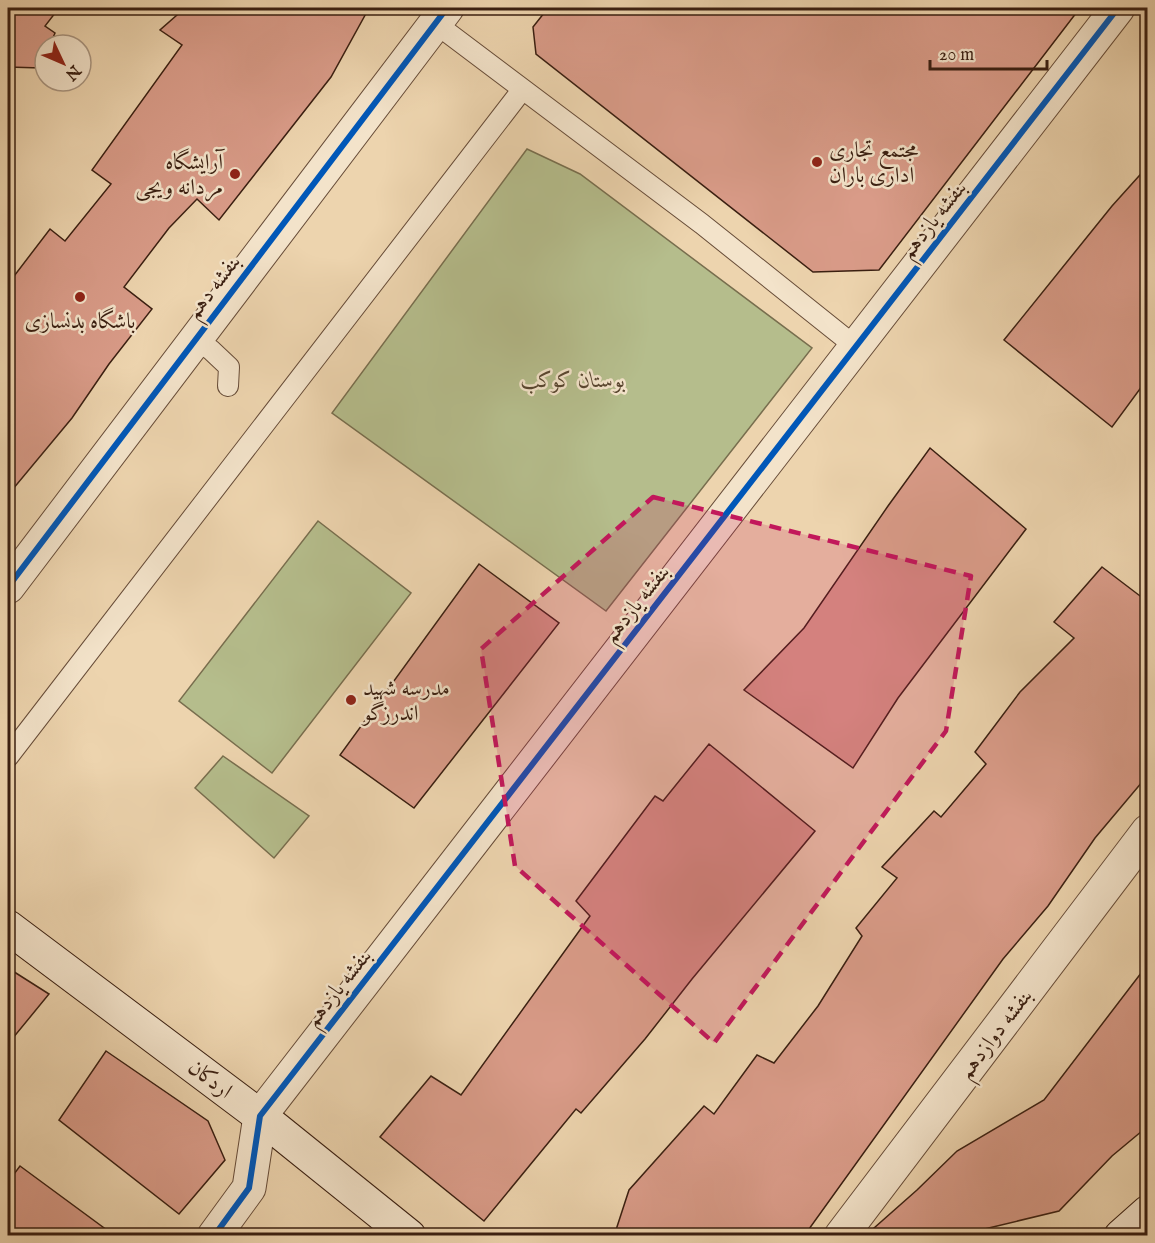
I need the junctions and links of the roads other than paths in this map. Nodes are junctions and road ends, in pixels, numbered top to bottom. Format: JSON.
{"nodes":[{"id":1,"x":1118,"y":8,"type":"edge"},
{"id":2,"x":441,"y":15,"type":"edge"},
{"id":3,"x":522,"y":90,"type":"junction"},
{"id":4,"x":195,"y":339,"type":"junction"},
{"id":5,"x":856,"y":346,"type":"junction"},
{"id":6,"x":228,"y":386,"type":"dead end"},
{"id":7,"x":8,"y":587,"type":"edge"},
{"id":8,"x":8,"y":756,"type":"edge"},
{"id":9,"x":1148,"y":831,"type":"edge"},
{"id":10,"x":8,"y":927,"type":"edge"},
{"id":11,"x":260,"y":1116,"type":"junction"},
{"id":12,"x":1148,"y":1212,"type":"edge"},
{"id":13,"x":214,"y":1236,"type":"edge"},
{"id":14,"x":410,"y":1236,"type":"edge"},
{"id":15,"x":841,"y":1236,"type":"edge"},
{"id":16,"x":1121,"y":1236,"type":"edge"}],
"edges":[{"from":1,"to":5,"type":"street","name":"بنفشه یازدهم"},
{"from":2,"to":3,"type":"lane"},
{"from":2,"to":4,"type":"street","name":"بنفشه دهم"},
{"from":3,"to":5,"type":"lane"},
{"from":3,"to":8,"type":"lane"},
{"from":4,"to":6,"type":"lane"},
{"from":4,"to":7,"type":"street","name":"بنفشه دهم"},
{"from":5,"to":11,"type":"street","name":"بنفشه یازدهم"},
{"from":9,"to":15,"type":"street","name":"بنفشه دوازدهم"},
{"from":10,"to":11,"type":"street","name":"اردکان"},
{"from":11,"to":13,"type":"street","name":"بنفشه یازدهم"},
{"from":11,"to":14,"type":"street","name":"اردکان"},
{"from":12,"to":16,"type":"street"}]}
